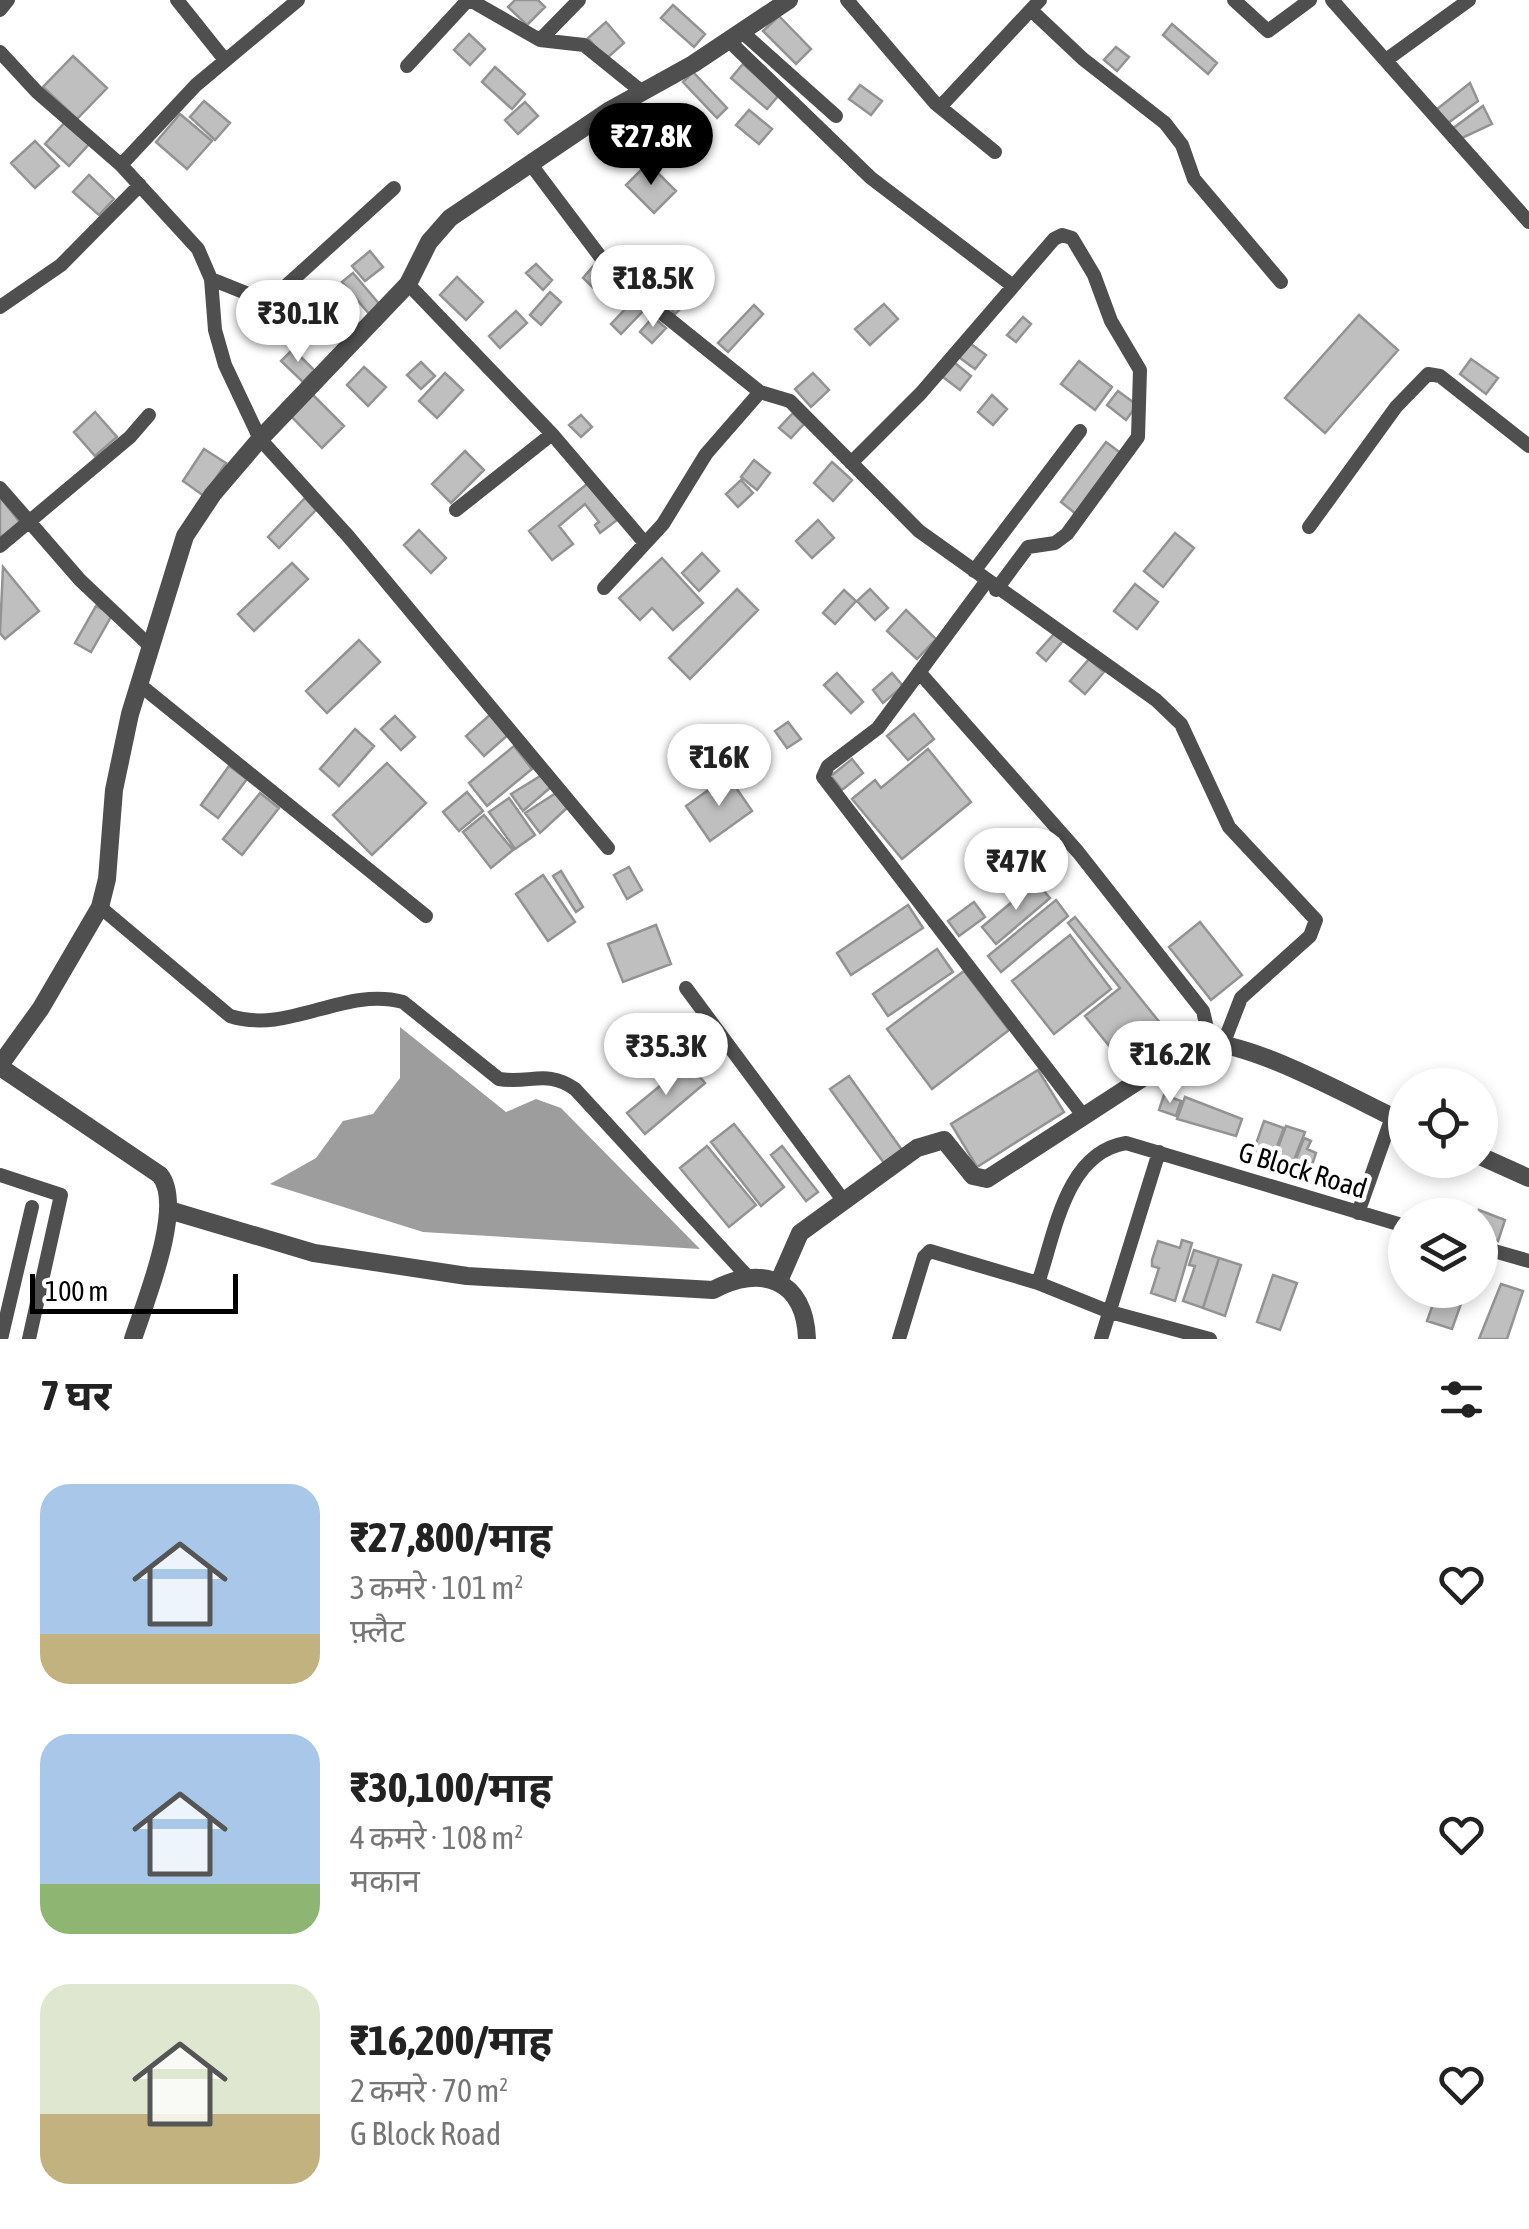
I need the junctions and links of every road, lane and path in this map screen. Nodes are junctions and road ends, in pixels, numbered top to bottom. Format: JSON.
{"nodes":[{"id":1,"x":8,"y":0,"type":"edge"},
{"id":2,"x":176,"y":0,"type":"edge"},
{"id":3,"x":298,"y":0,"type":"edge"},
{"id":4,"x":469,"y":0,"type":"edge"},
{"id":5,"x":579,"y":0,"type":"edge"},
{"id":6,"x":789,"y":0,"type":"edge"},
{"id":7,"x":847,"y":0,"type":"edge"},
{"id":8,"x":1234,"y":0,"type":"edge"},
{"id":9,"x":1310,"y":0,"type":"edge"},
{"id":10,"x":1332,"y":0,"type":"edge"},
{"id":11,"x":1469,"y":0,"type":"edge"},
{"id":12,"x":1036,"y":5,"type":"edge"},
{"id":13,"x":0,"y":10,"type":"edge"},
{"id":14,"x":736,"y":37,"type":"junction"},
{"id":15,"x":540,"y":40,"type":"junction"},
{"id":16,"x":0,"y":52,"type":"edge"},
{"id":17,"x":225,"y":60,"type":"junction"},
{"id":18,"x":1386,"y":60,"type":"junction"},
{"id":19,"x":407,"y":66,"type":"dead end"},
{"id":20,"x":641,"y":91,"type":"junction"},
{"id":21,"x":940,"y":107,"type":"junction"},
{"id":22,"x":836,"y":116,"type":"dead end"},
{"id":23,"x":995,"y":152,"type":"dead end"},
{"id":24,"x":122,"y":165,"type":"junction"},
{"id":25,"x":532,"y":166,"type":"junction"},
{"id":26,"x":140,"y":184,"type":"junction"},
{"id":27,"x":394,"y":188,"type":"dead end"},
{"id":28,"x":1529,"y":222,"type":"edge"},
{"id":29,"x":212,"y":279,"type":"junction"},
{"id":30,"x":1282,"y":282,"type":"dead end"},
{"id":31,"x":408,"y":284,"type":"junction"},
{"id":32,"x":1013,"y":286,"type":"junction"},
{"id":33,"x":0,"y":307,"type":"edge"},
{"id":34,"x":760,"y":392,"type":"junction"},
{"id":35,"x":149,"y":415,"type":"dead end"},
{"id":36,"x":1080,"y":430,"type":"dead end"},
{"id":37,"x":552,"y":434,"type":"junction"},
{"id":38,"x":260,"y":439,"type":"junction"},
{"id":39,"x":1529,"y":446,"type":"edge"},
{"id":40,"x":851,"y":463,"type":"junction"},
{"id":41,"x":0,"y":488,"type":"edge"},
{"id":42,"x":456,"y":510,"type":"dead end"},
{"id":43,"x":28,"y":521,"type":"junction"},
{"id":44,"x":1308,"y":527,"type":"dead end"},
{"id":45,"x":644,"y":542,"type":"junction"},
{"id":46,"x":0,"y":546,"type":"edge"},
{"id":47,"x":974,"y":571,"type":"junction"},
{"id":48,"x":991,"y":586,"type":"junction"},
{"id":49,"x":604,"y":588,"type":"dead end"},
{"id":50,"x":151,"y":647,"type":"junction"},
{"id":51,"x":919,"y":672,"type":"junction"},
{"id":52,"x":140,"y":685,"type":"junction"},
{"id":53,"x":608,"y":848,"type":"dead end"},
{"id":54,"x":100,"y":907,"type":"junction"},
{"id":55,"x":426,"y":916,"type":"dead end"},
{"id":56,"x":686,"y":988,"type":"dead end"},
{"id":57,"x":1217,"y":1041,"type":"junction"},
{"id":58,"x":0,"y":1066,"type":"edge"},
{"id":59,"x":1082,"y":1114,"type":"junction"},
{"id":60,"x":1388,"y":1116,"type":"edge"},
{"id":61,"x":1388,"y":1143,"type":"edge"},
{"id":62,"x":1160,"y":1152,"type":"junction"},
{"id":63,"x":1498,"y":1164,"type":"edge"},
{"id":64,"x":0,"y":1174,"type":"edge"},
{"id":65,"x":1529,"y":1178,"type":"edge"},
{"id":66,"x":842,"y":1200,"type":"junction"},
{"id":67,"x":32,"y":1207,"type":"dead end"},
{"id":68,"x":169,"y":1210,"type":"junction"},
{"id":69,"x":1358,"y":1213,"type":"junction"},
{"id":70,"x":1388,"y":1221,"type":"edge"},
{"id":71,"x":1498,"y":1253,"type":"edge"},
{"id":72,"x":1529,"y":1261,"type":"edge"},
{"id":73,"x":747,"y":1276,"type":"junction"},
{"id":74,"x":778,"y":1281,"type":"junction"},
{"id":75,"x":1038,"y":1283,"type":"junction"},
{"id":76,"x":1110,"y":1312,"type":"junction"},
{"id":77,"x":900,"y":1338,"type":"edge"},
{"id":78,"x":1,"y":1339,"type":"edge"},
{"id":79,"x":29,"y":1339,"type":"edge"},
{"id":80,"x":133,"y":1339,"type":"edge"},
{"id":81,"x":808,"y":1339,"type":"edge"},
{"id":82,"x":1101,"y":1339,"type":"edge"},
{"id":83,"x":1210,"y":1339,"type":"edge"}],
"edges":[{"from":1,"to":13,"type":"street"},
{"from":2,"to":17,"type":"street"},
{"from":3,"to":17,"type":"street"},
{"from":4,"to":15,"type":"street"},
{"from":4,"to":19,"type":"street"},
{"from":5,"to":15,"type":"street"},
{"from":6,"to":14,"type":"street"},
{"from":7,"to":21,"type":"street"},
{"from":8,"to":9,"type":"street"},
{"from":10,"to":18,"type":"street"},
{"from":11,"to":18,"type":"street"},
{"from":12,"to":21,"type":"street"},
{"from":12,"to":30,"type":"street"},
{"from":14,"to":20,"type":"street"},
{"from":14,"to":22,"type":"street"},
{"from":14,"to":32,"type":"street"},
{"from":15,"to":20,"type":"street"},
{"from":16,"to":24,"type":"street"},
{"from":17,"to":24,"type":"street"},
{"from":18,"to":28,"type":"street"},
{"from":20,"to":25,"type":"street"},
{"from":21,"to":23,"type":"street"},
{"from":24,"to":26,"type":"street"},
{"from":25,"to":31,"type":"street"},
{"from":25,"to":34,"type":"street"},
{"from":26,"to":29,"type":"street"},
{"from":26,"to":33,"type":"street"},
{"from":27,"to":29,"type":"street"},
{"from":29,"to":38,"type":"street"},
{"from":31,"to":37,"type":"street"},
{"from":31,"to":38,"type":"street"},
{"from":32,"to":40,"type":"street"},
{"from":32,"to":48,"type":"street"},
{"from":34,"to":40,"type":"street"},
{"from":34,"to":45,"type":"street"},
{"from":35,"to":43,"type":"street"},
{"from":36,"to":47,"type":"street"},
{"from":37,"to":42,"type":"street"},
{"from":37,"to":45,"type":"street"},
{"from":38,"to":50,"type":"street"},
{"from":38,"to":53,"type":"street"},
{"from":39,"to":44,"type":"street"},
{"from":40,"to":47,"type":"street"},
{"from":41,"to":43,"type":"street"},
{"from":43,"to":46,"type":"street"},
{"from":43,"to":50,"type":"street"},
{"from":45,"to":49,"type":"street"},
{"from":47,"to":48,"type":"street"},
{"from":48,"to":51,"type":"street"},
{"from":48,"to":57,"type":"street"},
{"from":50,"to":52,"type":"street"},
{"from":51,"to":57,"type":"street"},
{"from":51,"to":59,"type":"street"},
{"from":52,"to":54,"type":"street"},
{"from":52,"to":55,"type":"street"},
{"from":54,"to":58,"type":"street"},
{"from":54,"to":73,"type":"street"},
{"from":56,"to":66,"type":"street"},
{"from":57,"to":59,"type":"street"},
{"from":57,"to":60,"type":"street"},
{"from":58,"to":68,"type":"street"},
{"from":59,"to":66,"type":"street"},
{"from":61,"to":69,"type":"street"},
{"from":62,"to":69,"type":"street","name":"G Block Road"},
{"from":62,"to":75,"type":"street","name":"G Block Road"},
{"from":62,"to":76,"type":"street"},
{"from":63,"to":65,"type":"street"},
{"from":64,"to":79,"type":"street"},
{"from":66,"to":74,"type":"street"},
{"from":67,"to":78,"type":"street"},
{"from":68,"to":73,"type":"street"},
{"from":68,"to":80,"type":"street"},
{"from":69,"to":70,"type":"street","name":"G Block Road"},
{"from":71,"to":72,"type":"street"},
{"from":73,"to":74,"type":"street"},
{"from":74,"to":81,"type":"street"},
{"from":75,"to":76,"type":"street"},
{"from":75,"to":77,"type":"street"},
{"from":76,"to":82,"type":"street"},
{"from":76,"to":83,"type":"street"}]}
